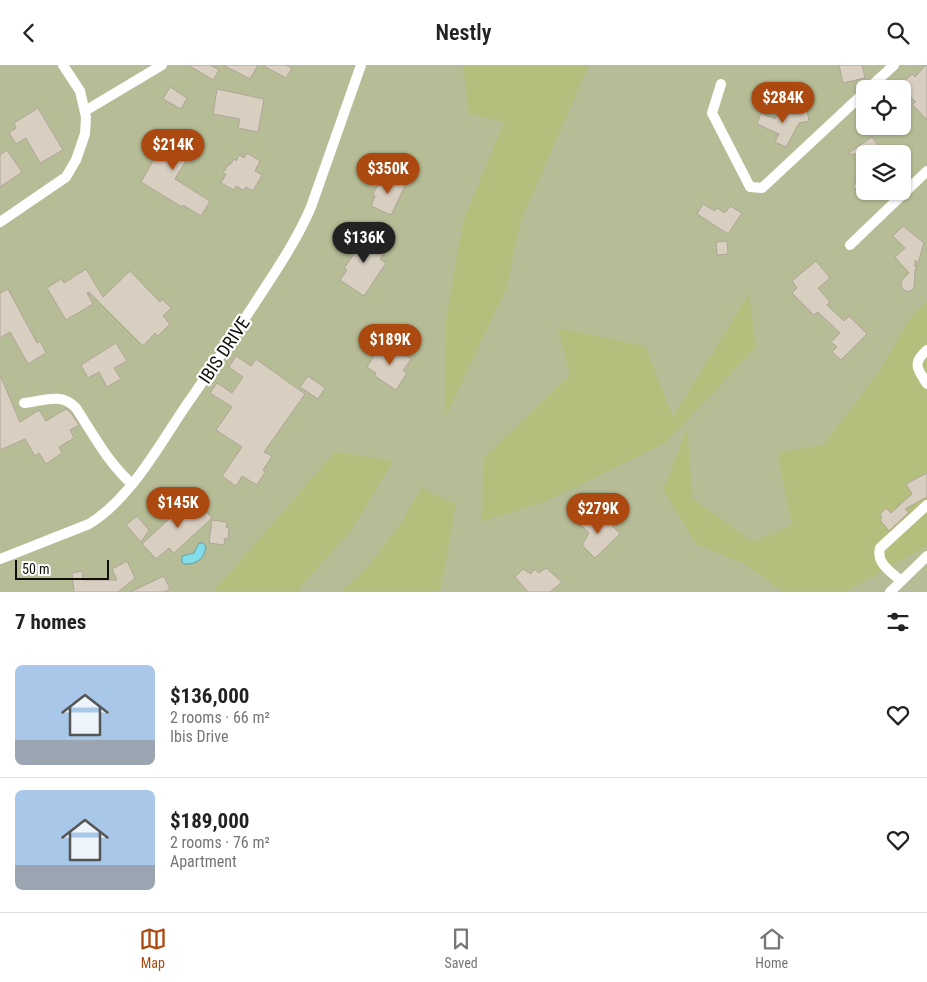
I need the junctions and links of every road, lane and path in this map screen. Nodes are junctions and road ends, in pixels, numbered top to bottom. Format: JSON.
{"nodes":[{"id":1,"x":63,"y":65,"type":"edge"},
{"id":2,"x":162,"y":65,"type":"edge"},
{"id":3,"x":361,"y":65,"type":"edge"},
{"id":4,"x":894,"y":65,"type":"edge"},
{"id":5,"x":878,"y":80,"type":"edge"},
{"id":6,"x":721,"y":83,"type":"dead end"},
{"id":7,"x":856,"y":100,"type":"edge"},
{"id":8,"x":84,"y":111,"type":"junction"},
{"id":9,"x":927,"y":171,"type":"edge"},
{"id":10,"x":0,"y":222,"type":"edge"},
{"id":11,"x":850,"y":245,"type":"dead end"},
{"id":12,"x":927,"y":350,"type":"edge"},
{"id":13,"x":927,"y":384,"type":"edge"},
{"id":14,"x":24,"y":403,"type":"dead end"},
{"id":15,"x":132,"y":484,"type":"junction"},
{"id":16,"x":927,"y":505,"type":"edge"},
{"id":17,"x":927,"y":556,"type":"edge"},
{"id":18,"x":0,"y":559,"type":"edge"},
{"id":19,"x":900,"y":581,"type":"junction"},
{"id":20,"x":890,"y":592,"type":"edge"}],
"edges":[{"from":1,"to":8,"type":"street"},
{"from":2,"to":8,"type":"street"},
{"from":3,"to":15,"type":"street","name":"IBIS DRIVE"},
{"from":4,"to":5,"type":"street"},
{"from":6,"to":7,"type":"street"},
{"from":8,"to":10,"type":"street"},
{"from":9,"to":11,"type":"street"},
{"from":12,"to":13,"type":"street"},
{"from":14,"to":15,"type":"street"},
{"from":15,"to":18,"type":"street","name":"IBIS DRIVE"},
{"from":16,"to":19,"type":"street"},
{"from":17,"to":19,"type":"street"},
{"from":19,"to":20,"type":"street"}]}
